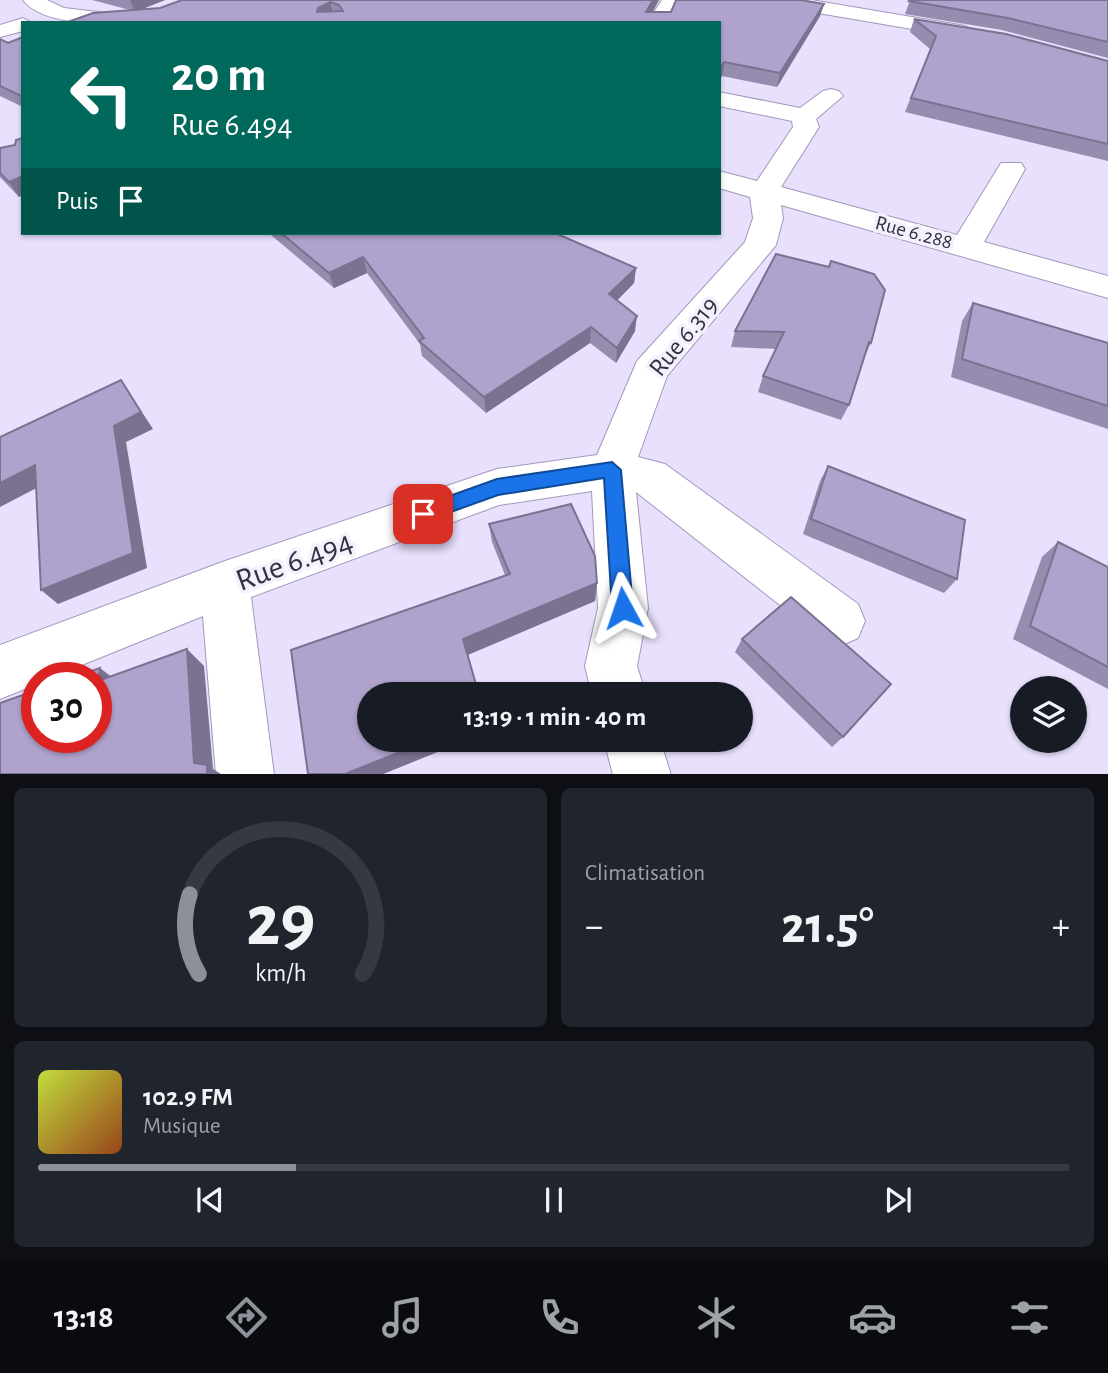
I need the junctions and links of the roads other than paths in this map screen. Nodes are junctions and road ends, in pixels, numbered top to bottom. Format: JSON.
{"nodes":[{"id":1,"x":32,"y":0,"type":"edge"},
{"id":2,"x":671,"y":0,"type":"edge"},
{"id":3,"x":777,"y":0,"type":"edge"},
{"id":4,"x":157,"y":12,"type":"edge"},
{"id":5,"x":60,"y":13,"type":"junction"},
{"id":6,"x":32,"y":21,"type":"edge"},
{"id":7,"x":128,"y":21,"type":"edge"},
{"id":8,"x":138,"y":21,"type":"edge"},
{"id":9,"x":658,"y":21,"type":"edge"},
{"id":10,"x":21,"y":24,"type":"edge"},
{"id":11,"x":0,"y":31,"type":"edge"},
{"id":12,"x":990,"y":37,"type":"edge"},
{"id":13,"x":721,"y":99,"type":"edge"},
{"id":14,"x":1011,"y":169,"type":"dead end"},
{"id":15,"x":721,"y":180,"type":"edge"},
{"id":16,"x":764,"y":191,"type":"junction"},
{"id":17,"x":966,"y":246,"type":"junction"},
{"id":18,"x":1108,"y":286,"type":"edge"},
{"id":19,"x":612,"y":470,"type":"junction"},
{"id":20,"x":225,"y":584,"type":"junction"},
{"id":21,"x":840,"y":621,"type":"dead end"},
{"id":22,"x":0,"y":672,"type":"edge"},
{"id":23,"x":615,"y":682,"type":"edge"},
{"id":24,"x":635,"y":752,"type":"edge"},
{"id":25,"x":245,"y":774,"type":"edge"},
{"id":26,"x":642,"y":774,"type":"edge"}],
"edges":[{"from":1,"to":5,"type":"street"},
{"from":2,"to":9,"type":"street"},
{"from":3,"to":12,"type":"street"},
{"from":4,"to":8,"type":"street"},
{"from":5,"to":6,"type":"street"},
{"from":5,"to":7,"type":"street"},
{"from":10,"to":11,"type":"street"},
{"from":13,"to":16,"type":"street"},
{"from":14,"to":17,"type":"street"},
{"from":15,"to":16,"type":"street","name":"Rue 6.288"},
{"from":16,"to":17,"type":"street","name":"Rue 6.288"},
{"from":16,"to":19,"type":"street","name":"Rue 6.319"},
{"from":17,"to":18,"type":"street","name":"Rue 6.288"},
{"from":19,"to":20,"type":"street","name":"Rue 6.494"},
{"from":19,"to":21,"type":"street","name":"Rue 6.494"},
{"from":19,"to":23,"type":"street","name":"Rue 6.319"},
{"from":20,"to":22,"type":"street","name":"Rue 6.494"},
{"from":20,"to":25,"type":"street"},
{"from":24,"to":26,"type":"street"}]}
